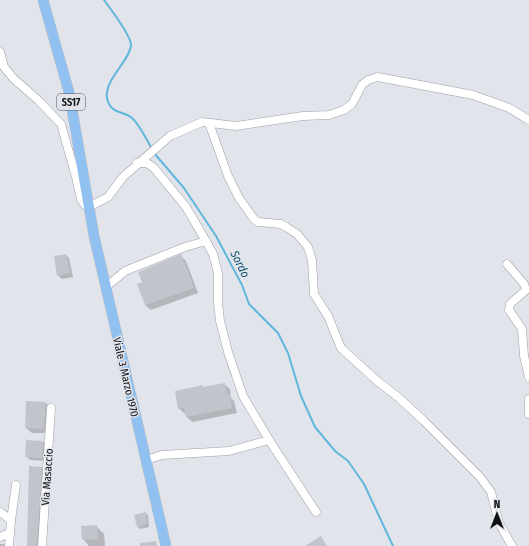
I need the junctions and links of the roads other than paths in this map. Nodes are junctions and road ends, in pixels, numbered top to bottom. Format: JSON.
{"nodes":[{"id":1,"x":44,"y":0,"type":"edge"},
{"id":2,"x":0,"y":52,"type":"edge"},
{"id":3,"x":529,"y":120,"type":"edge"},
{"id":4,"x":209,"y":123,"type":"junction"},
{"id":5,"x":138,"y":163,"type":"junction"},
{"id":6,"x":89,"y":207,"type":"junction"},
{"id":7,"x":206,"y":241,"type":"junction"},
{"id":8,"x":508,"y":264,"type":"dead end"},
{"id":9,"x":106,"y":287,"type":"junction"},
{"id":10,"x":529,"y":376,"type":"edge"},
{"id":11,"x":529,"y":399,"type":"edge"},
{"id":12,"x":51,"y":408,"type":"dead end"},
{"id":13,"x":529,"y":414,"type":"edge"},
{"id":14,"x":269,"y":440,"type":"junction"},
{"id":15,"x":146,"y":460,"type":"junction"},
{"id":16,"x":16,"y":485,"type":"dead end"},
{"id":17,"x":0,"y":512,"type":"edge"},
{"id":18,"x":316,"y":512,"type":"dead end"},
{"id":19,"x":11,"y":520,"type":"junction"},
{"id":20,"x":10,"y":533,"type":"junction"},
{"id":21,"x":0,"y":537,"type":"edge"},
{"id":22,"x":9,"y":546,"type":"edge"},
{"id":23,"x":42,"y":546,"type":"edge"},
{"id":24,"x":166,"y":546,"type":"edge"},
{"id":25,"x":512,"y":546,"type":"edge"}],
"edges":[{"from":1,"to":6,"type":"main road","number":"SS17"},
{"from":2,"to":6,"type":"street"},
{"from":3,"to":4,"type":"street"},
{"from":4,"to":5,"type":"street"},
{"from":4,"to":25,"type":"street"},
{"from":5,"to":6,"type":"street"},
{"from":5,"to":7,"type":"street"},
{"from":6,"to":9,"type":"main road","name":"Viale 3 Marzo 1970"},
{"from":7,"to":9,"type":"street"},
{"from":7,"to":14,"type":"street"},
{"from":8,"to":10,"type":"street"},
{"from":9,"to":15,"type":"main road","name":"Viale 3 Marzo 1970"},
{"from":11,"to":13,"type":"street"},
{"from":12,"to":23,"type":"street","name":"Via Masaccio"},
{"from":14,"to":15,"type":"street"},
{"from":14,"to":18,"type":"street"},
{"from":15,"to":24,"type":"main road","name":"Viale 3 Marzo 1970"},
{"from":16,"to":19,"type":"street"},
{"from":17,"to":19,"type":"street"},
{"from":19,"to":20,"type":"street"},
{"from":20,"to":21,"type":"street"},
{"from":20,"to":22,"type":"street"}]}
